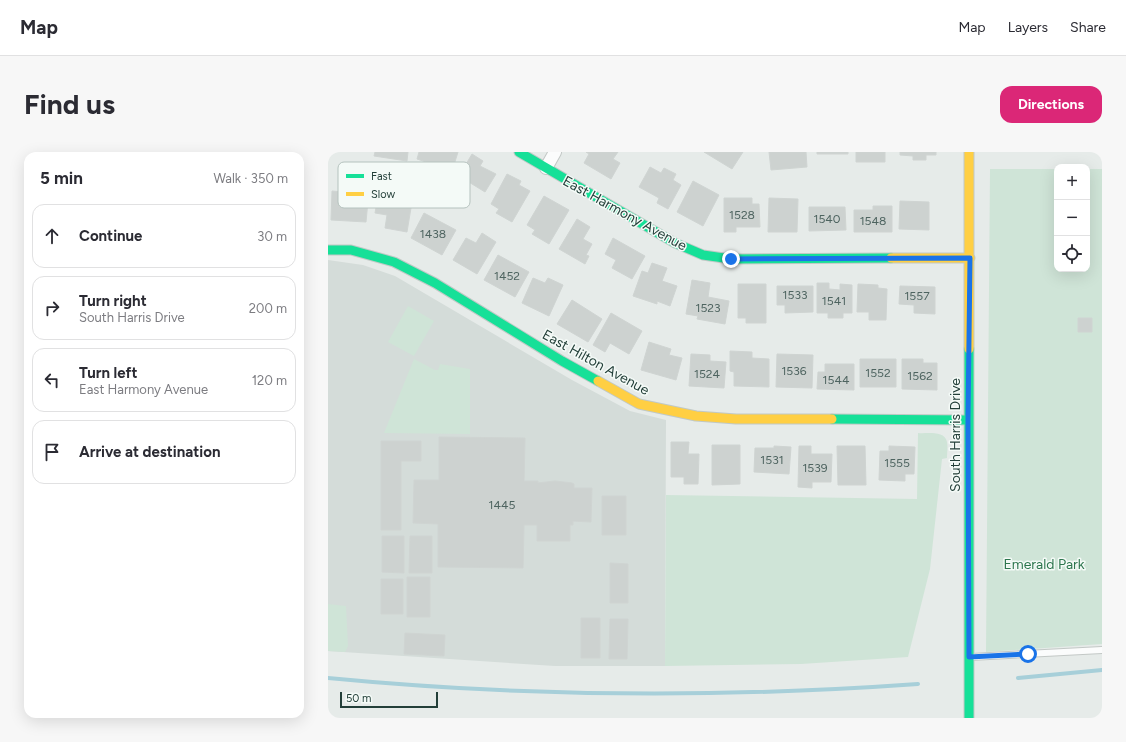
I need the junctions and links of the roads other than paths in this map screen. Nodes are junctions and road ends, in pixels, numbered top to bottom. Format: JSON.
{"nodes":[{"id":1,"x":519,"y":152,"type":"edge"},
{"id":2,"x":555,"y":152,"type":"edge"},
{"id":3,"x":969,"y":152,"type":"edge"},
{"id":4,"x":546,"y":168,"type":"junction"},
{"id":5,"x":328,"y":250,"type":"edge"},
{"id":6,"x":970,"y":258,"type":"junction"},
{"id":7,"x":968,"y":420,"type":"junction"},
{"id":8,"x":1102,"y":650,"type":"edge"},
{"id":9,"x":969,"y":657,"type":"junction"},
{"id":10,"x":969,"y":718,"type":"edge"}],
"edges":[{"from":1,"to":4,"type":"street","name":"East Harmony Avenue"},
{"from":2,"to":4,"type":"street"},
{"from":3,"to":6,"type":"street","name":"South Harris Drive"},
{"from":4,"to":6,"type":"street","name":"East Harmony Avenue"},
{"from":5,"to":7,"type":"street","name":"East Hilton Avenue"},
{"from":6,"to":7,"type":"street","name":"South Harris Drive"},
{"from":7,"to":9,"type":"street","name":"South Harris Drive"},
{"from":8,"to":9,"type":"lane"},
{"from":9,"to":10,"type":"street","name":"South Harris Drive"}]}
